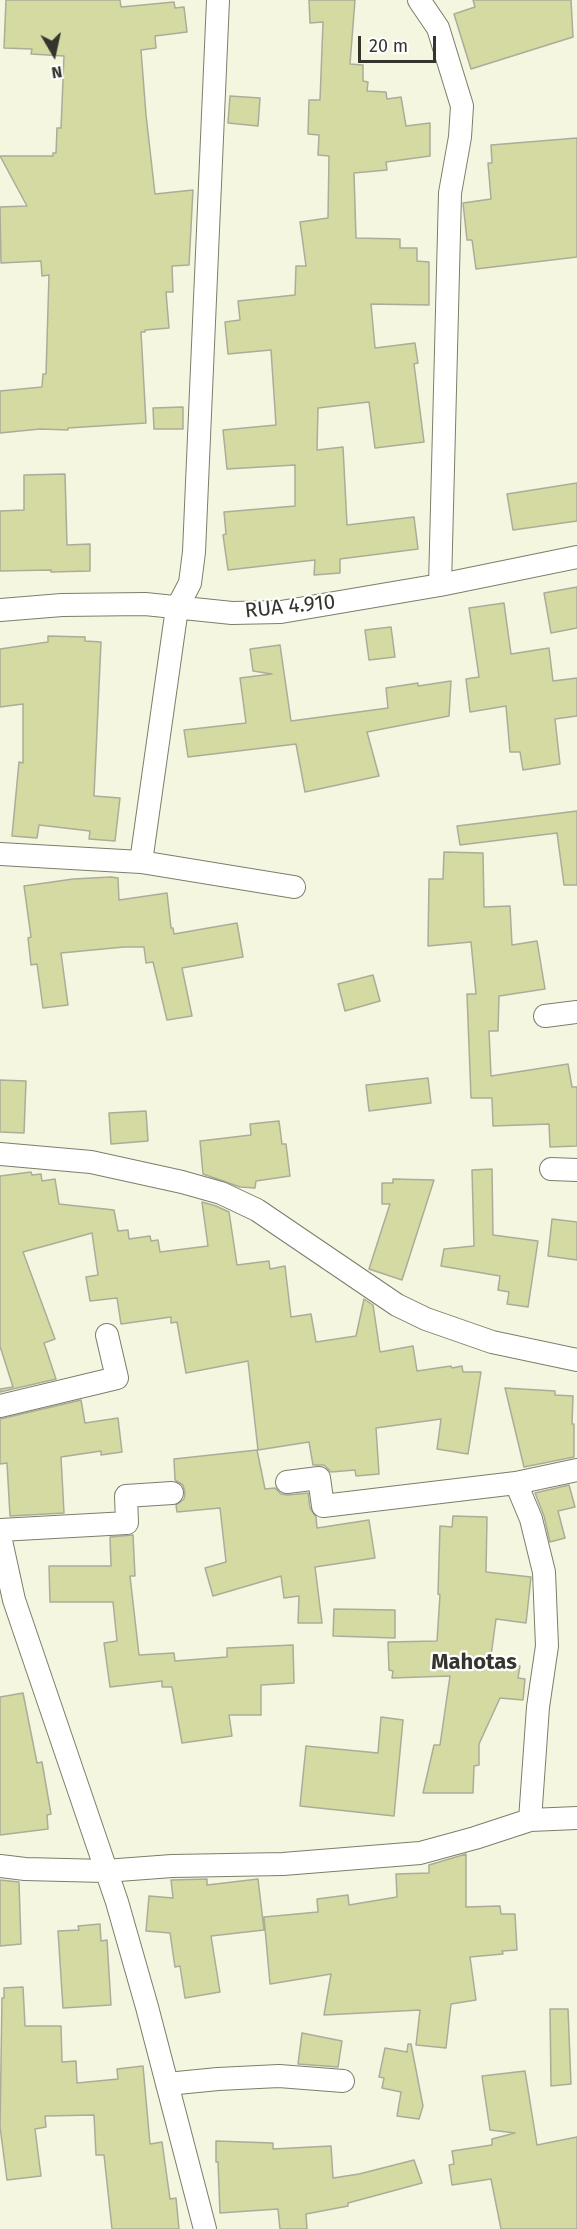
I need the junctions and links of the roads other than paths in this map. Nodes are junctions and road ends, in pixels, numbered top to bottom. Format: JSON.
{"nodes":[{"id":1,"x":218,"y":0,"type":"edge"},
{"id":2,"x":419,"y":0,"type":"edge"},
{"id":3,"x":577,"y":557,"type":"edge"},
{"id":4,"x":440,"y":585,"type":"junction"},
{"id":5,"x":177,"y":608,"type":"junction"},
{"id":6,"x":0,"y":610,"type":"edge"},
{"id":7,"x":0,"y":854,"type":"edge"},
{"id":8,"x":141,"y":862,"type":"junction"},
{"id":9,"x":294,"y":887,"type":"dead end"},
{"id":10,"x":577,"y":1012,"type":"edge"},
{"id":11,"x":545,"y":1016,"type":"dead end"},
{"id":12,"x":0,"y":1154,"type":"edge"},
{"id":13,"x":552,"y":1169,"type":"dead end"},
{"id":14,"x":577,"y":1170,"type":"edge"},
{"id":15,"x":107,"y":1335,"type":"dead end"},
{"id":16,"x":577,"y":1360,"type":"edge"},
{"id":17,"x":0,"y":1406,"type":"edge"},
{"id":18,"x":577,"y":1470,"type":"edge"},
{"id":19,"x":287,"y":1482,"type":"dead end"},
{"id":20,"x":516,"y":1483,"type":"junction"},
{"id":21,"x":172,"y":1493,"type":"dead end"},
{"id":22,"x":0,"y":1530,"type":"edge"},
{"id":23,"x":0,"y":1536,"type":"edge"},
{"id":24,"x":7,"y":1601,"type":"edge"},
{"id":25,"x":577,"y":1818,"type":"edge"},
{"id":26,"x":530,"y":1820,"type":"junction"},
{"id":27,"x":0,"y":1866,"type":"edge"},
{"id":28,"x":105,"y":1870,"type":"junction"},
{"id":29,"x":343,"y":2081,"type":"dead end"},
{"id":30,"x":167,"y":2084,"type":"junction"},
{"id":31,"x":205,"y":2229,"type":"edge"}],
"edges":[{"from":1,"to":5,"type":"street"},
{"from":2,"to":4,"type":"street"},
{"from":3,"to":4,"type":"street","name":"RUA 4.910"},
{"from":4,"to":5,"type":"street","name":"RUA 4.910"},
{"from":5,"to":6,"type":"street","name":"RUA 4.910"},
{"from":5,"to":8,"type":"street"},
{"from":7,"to":8,"type":"street"},
{"from":8,"to":9,"type":"street"},
{"from":10,"to":11,"type":"street"},
{"from":12,"to":16,"type":"street"},
{"from":13,"to":14,"type":"street"},
{"from":15,"to":17,"type":"street"},
{"from":18,"to":20,"type":"street"},
{"from":19,"to":20,"type":"street"},
{"from":20,"to":26,"type":"street"},
{"from":21,"to":22,"type":"street"},
{"from":23,"to":24,"type":"street"},
{"from":24,"to":28,"type":"street"},
{"from":25,"to":26,"type":"street"},
{"from":26,"to":28,"type":"street"},
{"from":27,"to":28,"type":"street"},
{"from":28,"to":30,"type":"street"},
{"from":29,"to":30,"type":"street"},
{"from":30,"to":31,"type":"street"}]}
